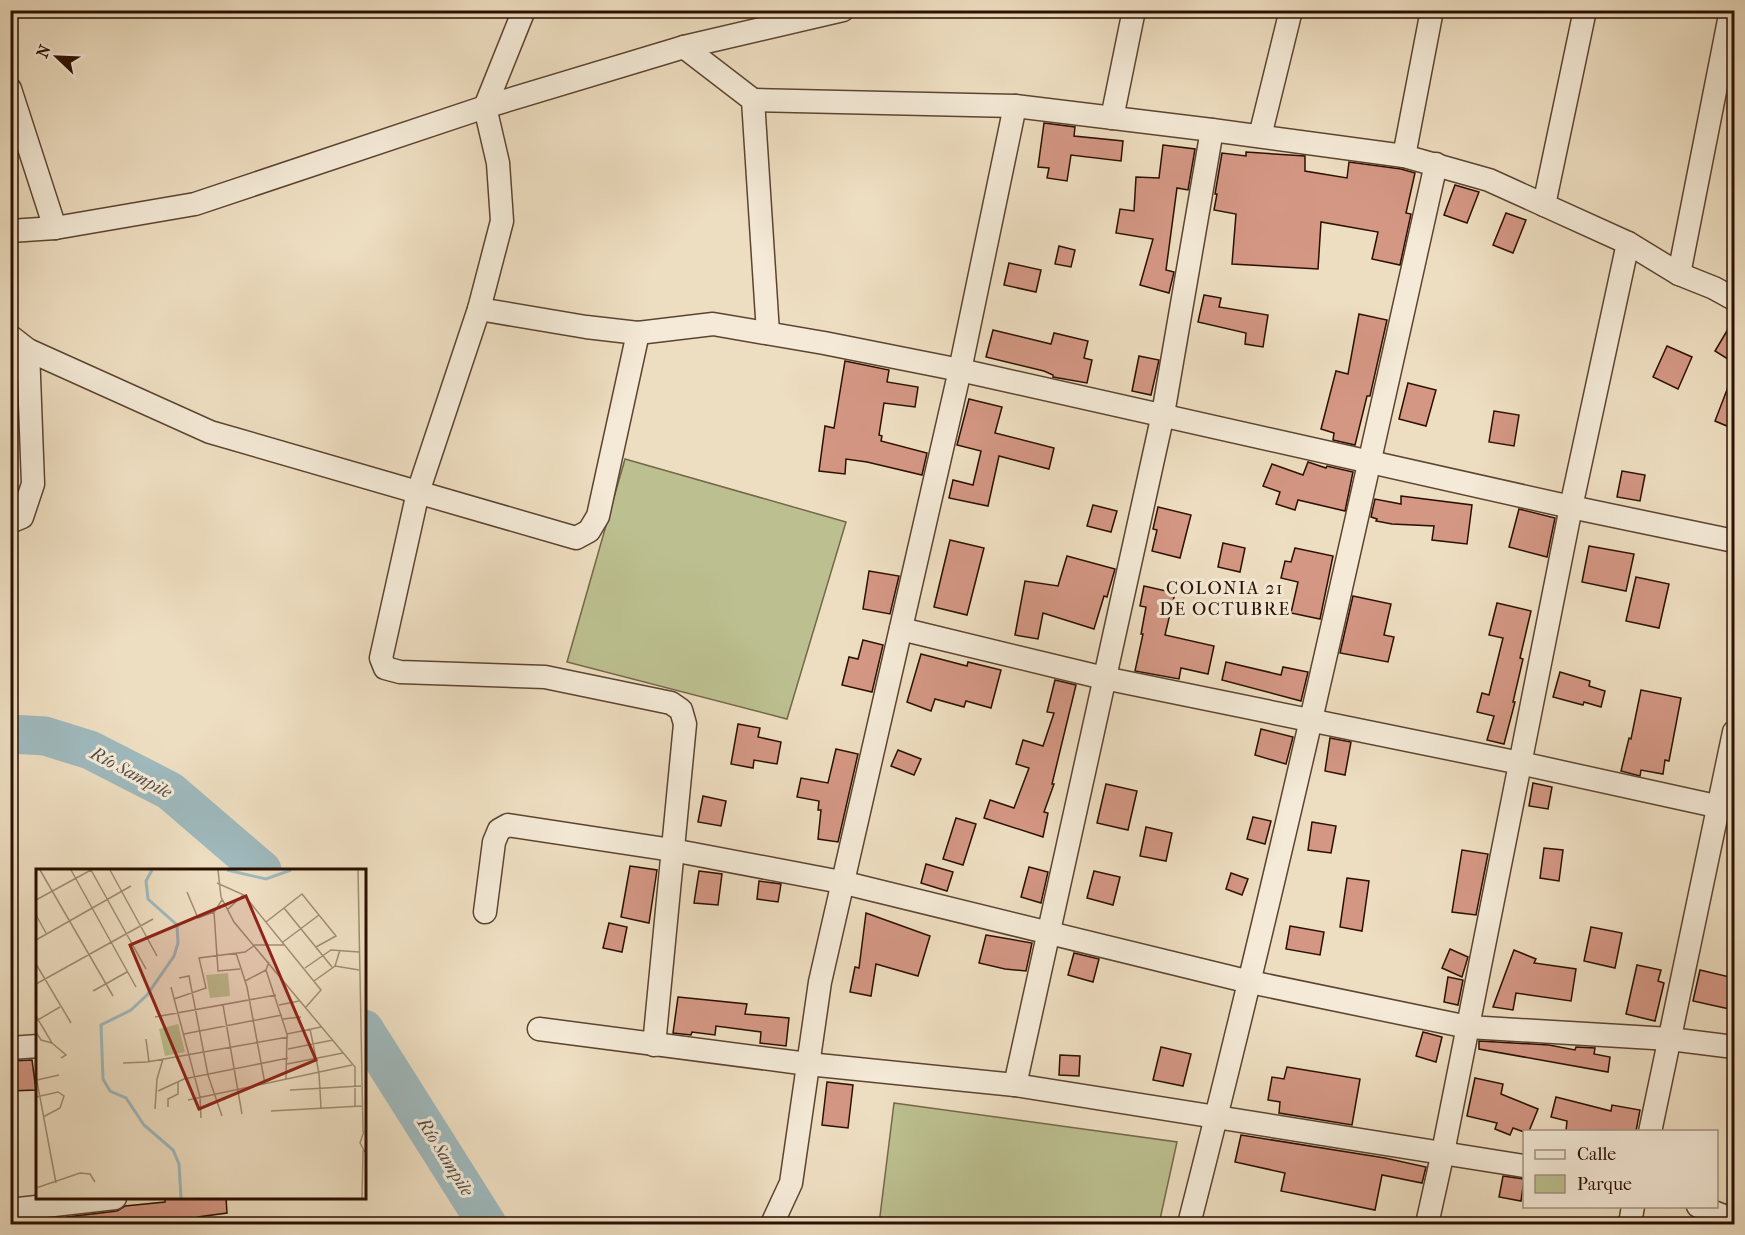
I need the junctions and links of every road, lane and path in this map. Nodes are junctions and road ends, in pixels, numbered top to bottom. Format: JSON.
{"nodes":[{"id":1,"x":524,"y":10,"type":"edge"},
{"id":2,"x":843,"y":10,"type":"edge"},
{"id":3,"x":1134,"y":10,"type":"edge"},
{"id":4,"x":1291,"y":10,"type":"edge"},
{"id":5,"x":1432,"y":10,"type":"edge"},
{"id":6,"x":1585,"y":10,"type":"edge"},
{"id":7,"x":1731,"y":10,"type":"edge"},
{"id":8,"x":684,"y":47,"type":"junction"},
{"id":9,"x":10,"y":89,"type":"edge"},
{"id":10,"x":753,"y":100,"type":"junction"},
{"id":11,"x":1016,"y":106,"type":"junction"},
{"id":12,"x":485,"y":107,"type":"junction"},
{"id":13,"x":1112,"y":117,"type":"junction"},
{"id":14,"x":1212,"y":130,"type":"junction"},
{"id":15,"x":1260,"y":136,"type":"junction"},
{"id":16,"x":1404,"y":156,"type":"junction"},
{"id":17,"x":1436,"y":164,"type":"junction"},
{"id":18,"x":1544,"y":205,"type":"junction"},
{"id":19,"x":55,"y":228,"type":"junction"},
{"id":20,"x":10,"y":231,"type":"edge"},
{"id":21,"x":1628,"y":243,"type":"junction"},
{"id":22,"x":1679,"y":274,"type":"junction"},
{"id":23,"x":1734,"y":300,"type":"edge"},
{"id":24,"x":479,"y":309,"type":"junction"},
{"id":25,"x":638,"y":333,"type":"junction"},
{"id":26,"x":768,"y":333,"type":"junction"},
{"id":27,"x":19,"y":343,"type":"edge"},
{"id":28,"x":960,"y":370,"type":"junction"},
{"id":29,"x":1163,"y":414,"type":"junction"},
{"id":30,"x":1370,"y":461,"type":"junction"},
{"id":31,"x":418,"y":492,"type":"junction"},
{"id":32,"x":1571,"y":507,"type":"junction"},
{"id":33,"x":10,"y":522,"type":"edge"},
{"id":34,"x":1734,"y":541,"type":"edge"},
{"id":35,"x":901,"y":629,"type":"junction"},
{"id":36,"x":1104,"y":678,"type":"junction"},
{"id":37,"x":1311,"y":722,"type":"junction"},
{"id":38,"x":1734,"y":732,"type":"edge"},
{"id":39,"x":1520,"y":763,"type":"junction"},
{"id":40,"x":1727,"y":809,"type":"edge"},
{"id":41,"x":672,"y":850,"type":"junction"},
{"id":42,"x":841,"y":882,"type":"junction"},
{"id":43,"x":485,"y":912,"type":"dead end"},
{"id":44,"x":1050,"y":933,"type":"junction"},
{"id":45,"x":1250,"y":982,"type":"junction"},
{"id":46,"x":1468,"y":1027,"type":"junction"},
{"id":47,"x":539,"y":1029,"type":"dead end"},
{"id":48,"x":1670,"y":1039,"type":"junction"},
{"id":49,"x":36,"y":1046,"type":"edge"},
{"id":50,"x":654,"y":1046,"type":"junction"},
{"id":51,"x":1734,"y":1047,"type":"edge"},
{"id":52,"x":10,"y":1048,"type":"edge"},
{"id":53,"x":808,"y":1064,"type":"junction"},
{"id":54,"x":1015,"y":1085,"type":"junction"},
{"id":55,"x":1216,"y":1116,"type":"junction"},
{"id":56,"x":1650,"y":1130,"type":"edge"},
{"id":57,"x":1443,"y":1152,"type":"junction"},
{"id":58,"x":1523,"y":1166,"type":"edge"},
{"id":59,"x":99,"y":1199,"type":"edge"},
{"id":60,"x":1634,"y":1208,"type":"edge"},
{"id":61,"x":1703,"y":1208,"type":"edge"},
{"id":62,"x":10,"y":1210,"type":"edge"},
{"id":63,"x":1734,"y":1220,"type":"edge"},
{"id":64,"x":772,"y":1224,"type":"edge"},
{"id":65,"x":1189,"y":1224,"type":"edge"},
{"id":66,"x":1427,"y":1224,"type":"edge"},
{"id":67,"x":1630,"y":1224,"type":"edge"}],
"edges":[{"from":1,"to":12,"type":"street"},
{"from":2,"to":8,"type":"street"},
{"from":3,"to":13,"type":"street"},
{"from":4,"to":15,"type":"street"},
{"from":5,"to":16,"type":"street"},
{"from":6,"to":18,"type":"street"},
{"from":7,"to":22,"type":"street"},
{"from":8,"to":10,"type":"street"},
{"from":8,"to":12,"type":"street"},
{"from":9,"to":19,"type":"street"},
{"from":10,"to":11,"type":"street"},
{"from":10,"to":26,"type":"street"},
{"from":11,"to":13,"type":"street"},
{"from":11,"to":28,"type":"street"},
{"from":12,"to":19,"type":"street"},
{"from":12,"to":24,"type":"street"},
{"from":13,"to":14,"type":"street"},
{"from":14,"to":15,"type":"street"},
{"from":14,"to":29,"type":"street"},
{"from":15,"to":16,"type":"street"},
{"from":16,"to":17,"type":"street"},
{"from":17,"to":18,"type":"street"},
{"from":17,"to":30,"type":"street"},
{"from":18,"to":21,"type":"street"},
{"from":19,"to":20,"type":"street"},
{"from":21,"to":22,"type":"street"},
{"from":21,"to":32,"type":"street"},
{"from":22,"to":23,"type":"street"},
{"from":24,"to":25,"type":"street"},
{"from":24,"to":31,"type":"street"},
{"from":25,"to":26,"type":"street"},
{"from":25,"to":31,"type":"street"},
{"from":26,"to":28,"type":"street"},
{"from":27,"to":31,"type":"street"},
{"from":27,"to":33,"type":"street"},
{"from":28,"to":29,"type":"street"},
{"from":28,"to":35,"type":"street"},
{"from":29,"to":30,"type":"street"},
{"from":29,"to":36,"type":"street"},
{"from":30,"to":32,"type":"street"},
{"from":30,"to":37,"type":"street"},
{"from":31,"to":41,"type":"street"},
{"from":32,"to":34,"type":"street"},
{"from":32,"to":39,"type":"street"},
{"from":35,"to":36,"type":"street"},
{"from":35,"to":42,"type":"street"},
{"from":36,"to":37,"type":"street"},
{"from":36,"to":44,"type":"street"},
{"from":37,"to":39,"type":"street"},
{"from":37,"to":45,"type":"street"},
{"from":38,"to":40,"type":"street"},
{"from":39,"to":40,"type":"street"},
{"from":39,"to":46,"type":"street"},
{"from":40,"to":48,"type":"street"},
{"from":41,"to":42,"type":"street"},
{"from":41,"to":43,"type":"street"},
{"from":41,"to":50,"type":"street"},
{"from":42,"to":44,"type":"street"},
{"from":42,"to":53,"type":"street"},
{"from":44,"to":45,"type":"street"},
{"from":44,"to":54,"type":"street"},
{"from":45,"to":46,"type":"street"},
{"from":45,"to":55,"type":"street"},
{"from":46,"to":48,"type":"street"},
{"from":46,"to":57,"type":"street"},
{"from":47,"to":50,"type":"street"},
{"from":48,"to":51,"type":"street"},
{"from":48,"to":56,"type":"street"},
{"from":49,"to":52,"type":"street"},
{"from":50,"to":53,"type":"street"},
{"from":53,"to":54,"type":"street"},
{"from":53,"to":64,"type":"street"},
{"from":54,"to":55,"type":"street"},
{"from":55,"to":57,"type":"street"},
{"from":55,"to":65,"type":"street"},
{"from":57,"to":58,"type":"street"},
{"from":57,"to":66,"type":"street"},
{"from":59,"to":62,"type":"street"},
{"from":60,"to":67,"type":"street"},
{"from":61,"to":63,"type":"street"}]}
